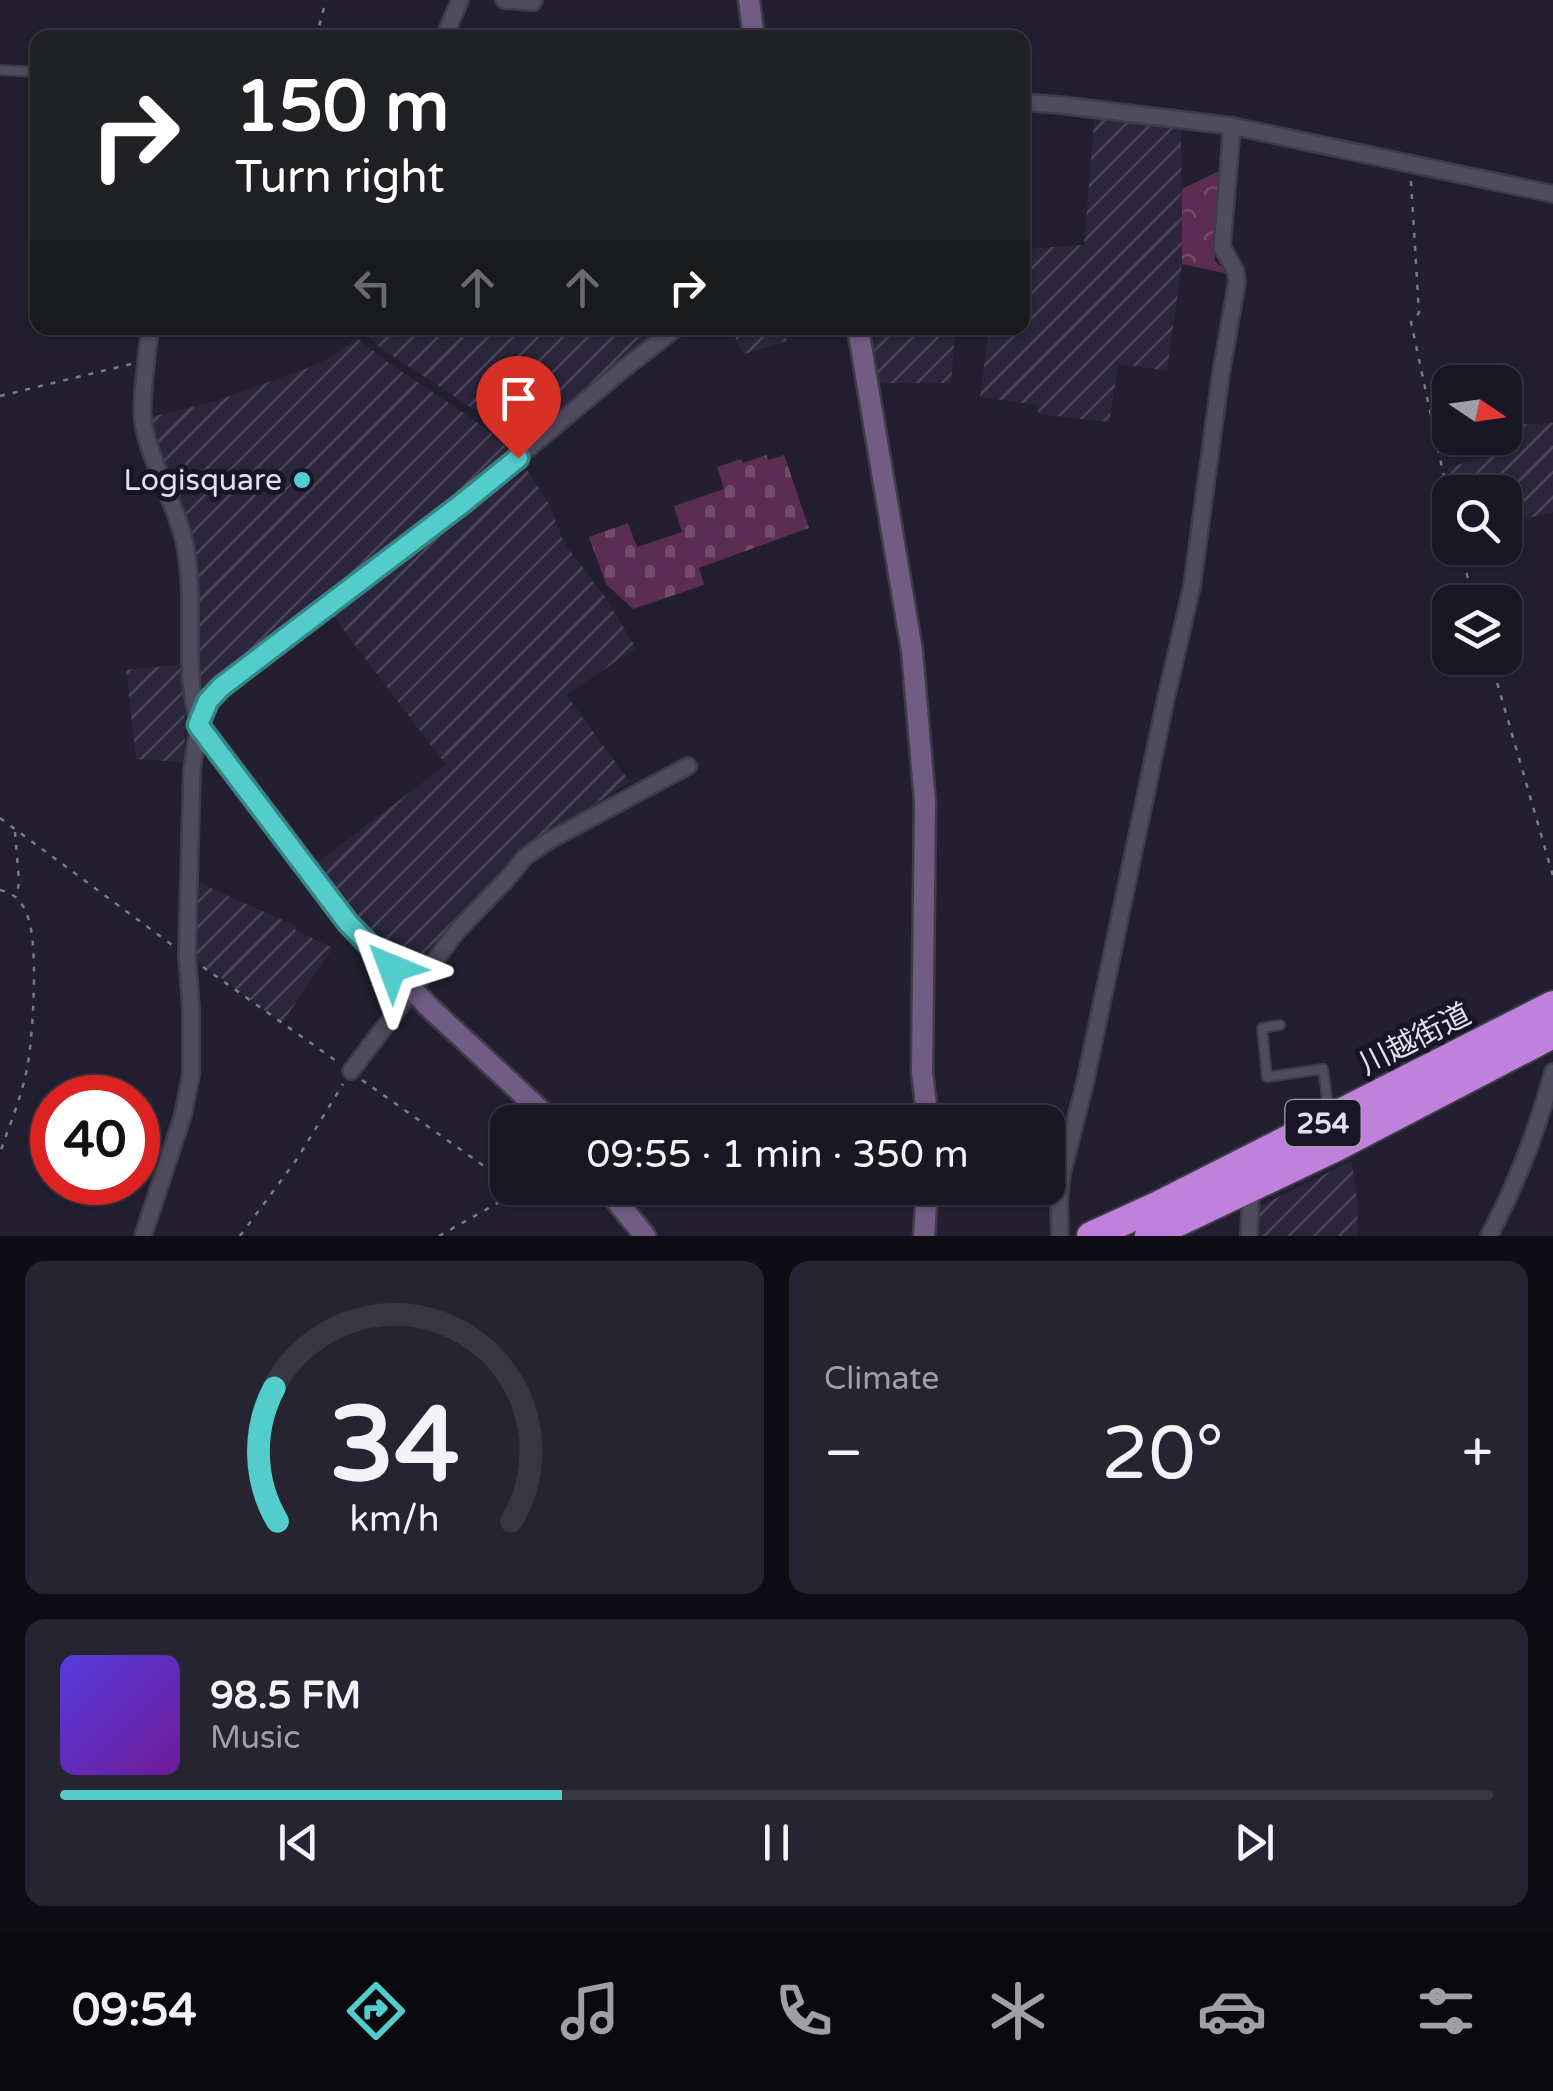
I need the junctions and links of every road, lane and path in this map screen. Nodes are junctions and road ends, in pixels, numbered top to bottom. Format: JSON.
{"nodes":[{"id":1,"x":326,"y":0,"type":"edge"},
{"id":2,"x":460,"y":0,"type":"edge"},
{"id":3,"x":504,"y":0,"type":"edge"},
{"id":4,"x":534,"y":0,"type":"edge"},
{"id":5,"x":748,"y":0,"type":"edge"},
{"id":6,"x":318,"y":30,"type":"edge"},
{"id":7,"x":447,"y":30,"type":"edge"},
{"id":8,"x":753,"y":30,"type":"edge"},
{"id":9,"x":0,"y":70,"type":"edge"},
{"id":10,"x":30,"y":72,"type":"edge"},
{"id":11,"x":1030,"y":102,"type":"edge"},
{"id":12,"x":1232,"y":126,"type":"junction"},
{"id":13,"x":1410,"y":164,"type":"junction"},
{"id":14,"x":1553,"y":194,"type":"edge"},
{"id":15,"x":150,"y":335,"type":"edge"},
{"id":16,"x":667,"y":335,"type":"edge"},
{"id":17,"x":859,"y":335,"type":"edge"},
{"id":18,"x":148,"y":360,"type":"junction"},
{"id":19,"x":0,"y":396,"type":"edge"},
{"id":20,"x":1444,"y":475,"type":"edge"},
{"id":21,"x":1495,"y":675,"type":"edge"},
{"id":22,"x":198,"y":725,"type":"junction"},
{"id":23,"x":688,"y":766,"type":"dead end"},
{"id":24,"x":0,"y":818,"type":"edge"},
{"id":25,"x":15,"y":830,"type":"junction"},
{"id":26,"x":1553,"y":876,"type":"edge"},
{"id":27,"x":0,"y":890,"type":"edge"},
{"id":28,"x":17,"y":897,"type":"junction"},
{"id":29,"x":187,"y":956,"type":"junction"},
{"id":30,"x":413,"y":990,"type":"junction"},
{"id":31,"x":1553,"y":1005,"type":"edge"},
{"id":32,"x":1280,"y":1025,"type":"dead end"},
{"id":33,"x":1553,"y":1034,"type":"edge"},
{"id":34,"x":351,"y":1072,"type":"joint"},
{"id":35,"x":1553,"y":1072,"type":"edge"},
{"id":36,"x":535,"y":1105,"type":"edge"},
{"id":37,"x":926,"y":1105,"type":"edge"},
{"id":38,"x":1330,"y":1130,"type":"junction"},
{"id":39,"x":0,"y":1153,"type":"edge"},
{"id":40,"x":1251,"y":1189,"type":"junction"},
{"id":41,"x":495,"y":1205,"type":"edge"},
{"id":42,"x":620,"y":1205,"type":"edge"},
{"id":43,"x":925,"y":1205,"type":"edge"},
{"id":44,"x":143,"y":1236,"type":"edge"},
{"id":45,"x":240,"y":1236,"type":"edge"},
{"id":46,"x":439,"y":1236,"type":"edge"},
{"id":47,"x":645,"y":1236,"type":"edge"},
{"id":48,"x":924,"y":1236,"type":"edge"},
{"id":49,"x":1060,"y":1236,"type":"edge"},
{"id":50,"x":1092,"y":1236,"type":"edge"},
{"id":51,"x":1149,"y":1236,"type":"edge"},
{"id":52,"x":1249,"y":1236,"type":"edge"},
{"id":53,"x":1488,"y":1236,"type":"edge"}],
"edges":[{"from":1,"to":6,"type":"path"},
{"from":2,"to":7,"type":"street"},
{"from":3,"to":4,"type":"street"},
{"from":5,"to":8,"type":"street"},
{"from":9,"to":10,"type":"lane"},
{"from":11,"to":12,"type":"street"},
{"from":12,"to":13,"type":"street"},
{"from":12,"to":49,"type":"street"},
{"from":13,"to":14,"type":"street"},
{"from":13,"to":20,"type":"path"},
{"from":15,"to":18,"type":"street"},
{"from":16,"to":22,"type":"street"},
{"from":17,"to":37,"type":"street"},
{"from":18,"to":19,"type":"path"},
{"from":18,"to":22,"type":"street"},
{"from":21,"to":26,"type":"path"},
{"from":22,"to":29,"type":"street"},
{"from":22,"to":30,"type":"street"},
{"from":23,"to":30,"type":"street"},
{"from":24,"to":25,"type":"path"},
{"from":25,"to":28,"type":"path"},
{"from":25,"to":29,"type":"path"},
{"from":27,"to":28,"type":"path"},
{"from":28,"to":39,"type":"path"},
{"from":29,"to":44,"type":"street"},
{"from":30,"to":34,"type":"street"},
{"from":30,"to":36,"type":"street"},
{"from":31,"to":38,"type":"highway","name":"川越街道","number":"254"},
{"from":32,"to":38,"type":"lane"},
{"from":33,"to":38,"type":"highway","name":"川越街道","number":"254"},
{"from":34,"to":45,"type":"path"},
{"from":35,"to":53,"type":"street"},
{"from":38,"to":40,"type":"highway","name":"川越街道","number":"254"},
{"from":38,"to":50,"type":"highway","name":"川越街道","number":"254"},
{"from":40,"to":51,"type":"highway","name":"川越街道","number":"254"},
{"from":40,"to":52,"type":"street"},
{"from":41,"to":46,"type":"path"},
{"from":42,"to":47,"type":"street"},
{"from":43,"to":48,"type":"street"}]}
